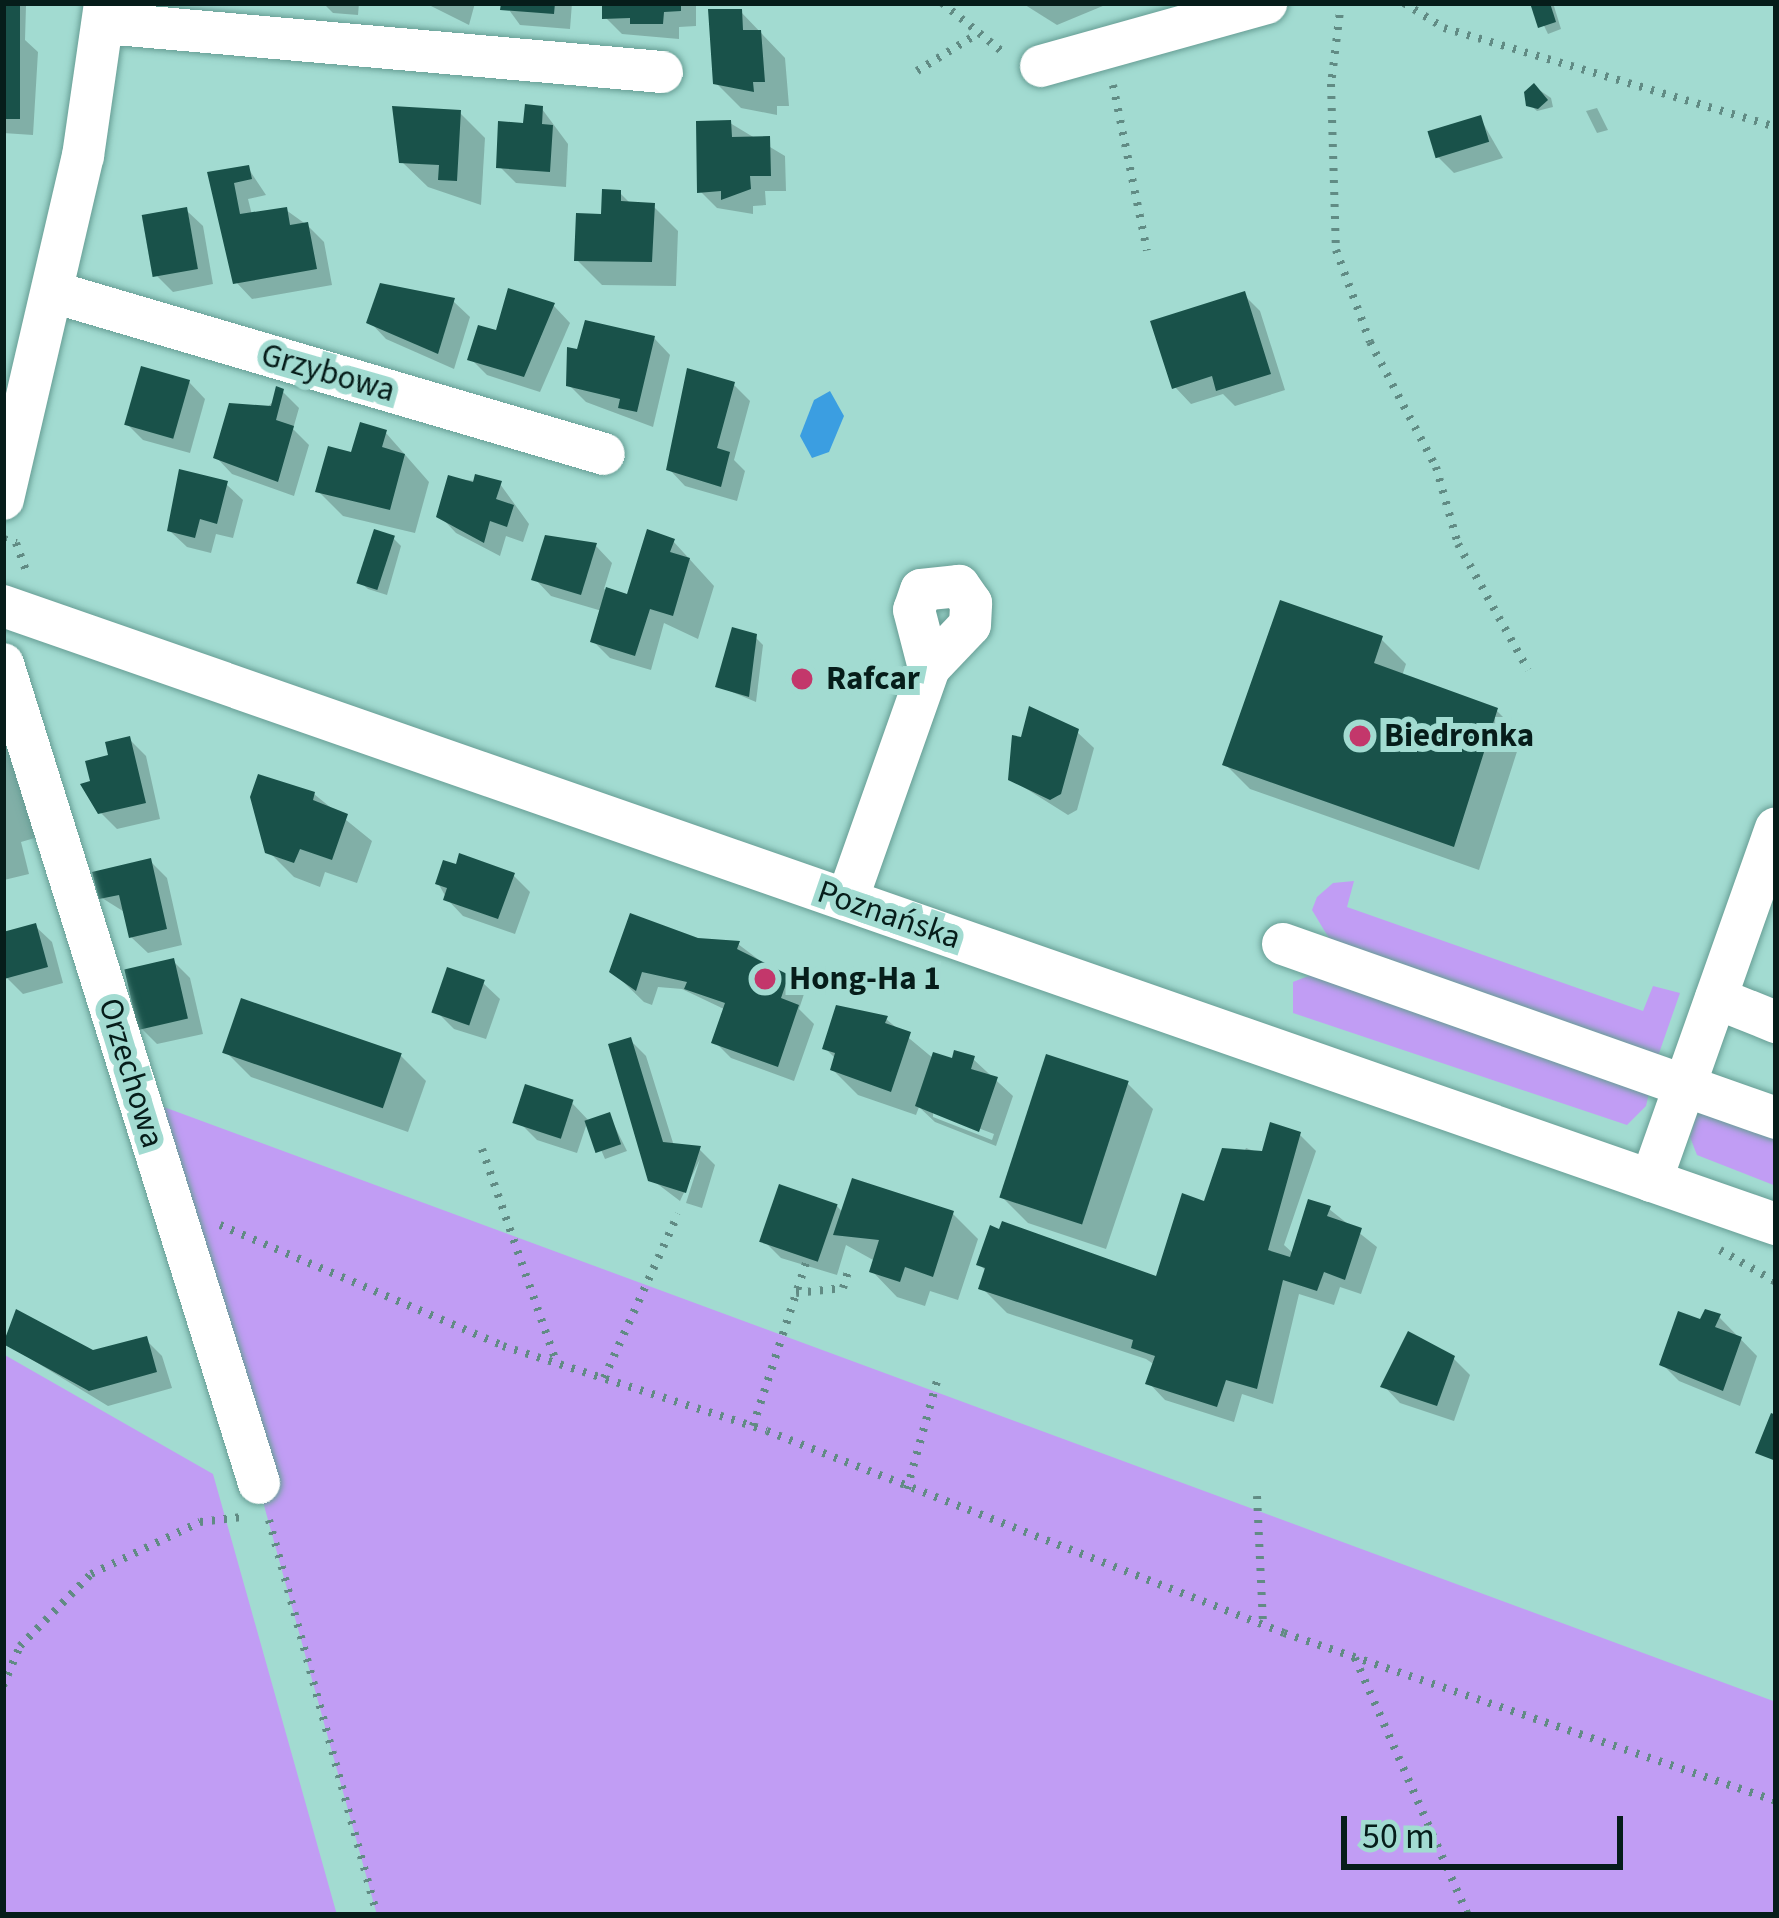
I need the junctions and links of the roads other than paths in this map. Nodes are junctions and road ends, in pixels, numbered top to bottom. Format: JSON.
{"nodes":[{"id":1,"x":1266,"y":3,"type":"edge"},
{"id":2,"x":105,"y":13,"type":"edge"},
{"id":3,"x":1041,"y":66,"type":"road end"},
{"id":4,"x":662,"y":72,"type":"dead end"},
{"id":5,"x":53,"y":292,"type":"junction"},
{"id":6,"x":604,"y":454,"type":"dead end"},
{"id":7,"x":3,"y":499,"type":"edge"},
{"id":8,"x":3,"y":606,"type":"edge"},
{"id":9,"x":3,"y":664,"type":"edge"},
{"id":10,"x":929,"y":668,"type":"dead end"},
{"id":11,"x":1776,"y":828,"type":"edge"},
{"id":12,"x":847,"y":900,"type":"junction"},
{"id":13,"x":1761,"y":917,"type":"edge"},
{"id":14,"x":1282,"y":944,"type":"dead end"},
{"id":15,"x":1715,"y":998,"type":"junction"},
{"id":16,"x":1773,"y":1011,"type":"edge"},
{"id":17,"x":1685,"y":1086,"type":"junction"},
{"id":18,"x":1776,"y":1118,"type":"edge"},
{"id":19,"x":1651,"y":1181,"type":"junction"},
{"id":20,"x":1776,"y":1224,"type":"edge"},
{"id":21,"x":263,"y":1499,"type":"road end"}],
"edges":[{"from":1,"to":3,"type":"street"},
{"from":2,"to":4,"type":"street"},
{"from":2,"to":5,"type":"street"},
{"from":5,"to":6,"type":"street","name":"Grzybowa"},
{"from":5,"to":7,"type":"street"},
{"from":8,"to":12,"type":"street","name":"Poznańska"},
{"from":9,"to":21,"type":"street","name":"Orzechowa"},
{"from":10,"to":12,"type":"street"},
{"from":11,"to":13,"type":"street"},
{"from":12,"to":19,"type":"street","name":"Poznańska"},
{"from":13,"to":15,"type":"street"},
{"from":14,"to":17,"type":"street"},
{"from":15,"to":16,"type":"street"},
{"from":15,"to":17,"type":"street"},
{"from":17,"to":18,"type":"street"},
{"from":17,"to":19,"type":"street"},
{"from":19,"to":20,"type":"street","name":"Poznańska"}]}
